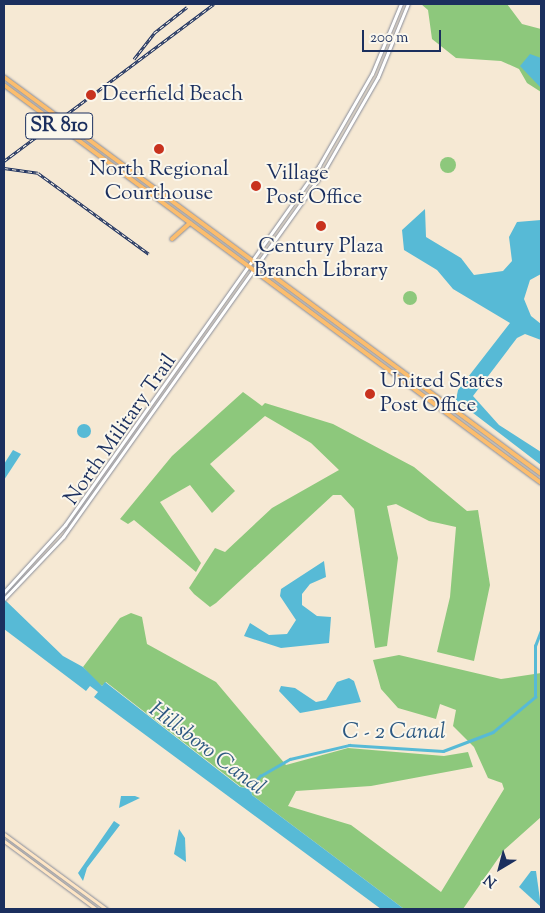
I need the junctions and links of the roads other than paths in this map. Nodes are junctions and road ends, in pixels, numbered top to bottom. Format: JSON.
{"nodes":[{"id":1,"x":401,"y":4,"type":"edge"},
{"id":2,"x":408,"y":4,"type":"edge"},
{"id":3,"x":4,"y":77,"type":"edge"},
{"id":4,"x":4,"y":85,"type":"edge"},
{"id":5,"x":81,"y":142,"type":"junction"},
{"id":6,"x":93,"y":144,"type":"junction"},
{"id":7,"x":126,"y":175,"type":"junction"},
{"id":8,"x":136,"y":176,"type":"junction"},
{"id":9,"x":190,"y":223,"type":"junction"},
{"id":10,"x":172,"y":239,"type":"dead end"},
{"id":11,"x":251,"y":260,"type":"junction"},
{"id":12,"x":256,"y":264,"type":"junction"},
{"id":13,"x":247,"y":265,"type":"junction"},
{"id":14,"x":253,"y":270,"type":"junction"},
{"id":15,"x":403,"y":372,"type":"junction"},
{"id":16,"x":394,"y":374,"type":"junction"},
{"id":17,"x":400,"y":378,"type":"junction"},
{"id":18,"x":411,"y":378,"type":"junction"},
{"id":19,"x":541,"y":474,"type":"edge"},
{"id":20,"x":541,"y":483,"type":"edge"},
{"id":21,"x":4,"y":592,"type":"edge"},
{"id":22,"x":4,"y":598,"type":"edge"},
{"id":23,"x":4,"y":834,"type":"edge"},
{"id":24,"x":4,"y":841,"type":"edge"},
{"id":25,"x":96,"y":909,"type":"edge"},
{"id":26,"x":106,"y":909,"type":"edge"}],
"edges":[{"from":1,"to":11,"type":"street","name":"North Military Trail"},
{"from":2,"to":12,"type":"street","name":"North Military Trail"},
{"from":3,"to":6,"type":"main road","number":"SR 810"},
{"from":4,"to":5,"type":"main road","number":"SR 810"},
{"from":5,"to":6,"type":"main road"},
{"from":5,"to":7,"type":"main road","number":"SR 810"},
{"from":6,"to":8,"type":"main road","number":"SR 810"},
{"from":7,"to":8,"type":"main road"},
{"from":7,"to":9,"type":"main road","number":"SR 810"},
{"from":8,"to":11,"type":"main road","number":"SR 810"},
{"from":9,"to":10,"type":"main road"},
{"from":9,"to":13,"type":"main road","number":"SR 810"},
{"from":11,"to":12,"type":"main road","number":"SR 810"},
{"from":11,"to":13,"type":"street","name":"North Military Trail"},
{"from":12,"to":14,"type":"street","name":"North Military Trail"},
{"from":12,"to":15,"type":"main road","number":"SR 810"},
{"from":13,"to":14,"type":"main road","number":"SR 810"},
{"from":13,"to":21,"type":"street","name":"North Military Trail"},
{"from":14,"to":16,"type":"main road","number":"SR 810"},
{"from":14,"to":22,"type":"street","name":"North Military Trail"},
{"from":15,"to":16,"type":"main road"},
{"from":15,"to":18,"type":"main road","number":"SR 810"},
{"from":16,"to":17,"type":"main road","number":"SR 810"},
{"from":17,"to":18,"type":"main road"},
{"from":17,"to":20,"type":"main road","number":"SR 810"},
{"from":18,"to":19,"type":"main road","number":"SR 810"},
{"from":23,"to":26,"type":"main road"},
{"from":24,"to":25,"type":"main road"}]}
